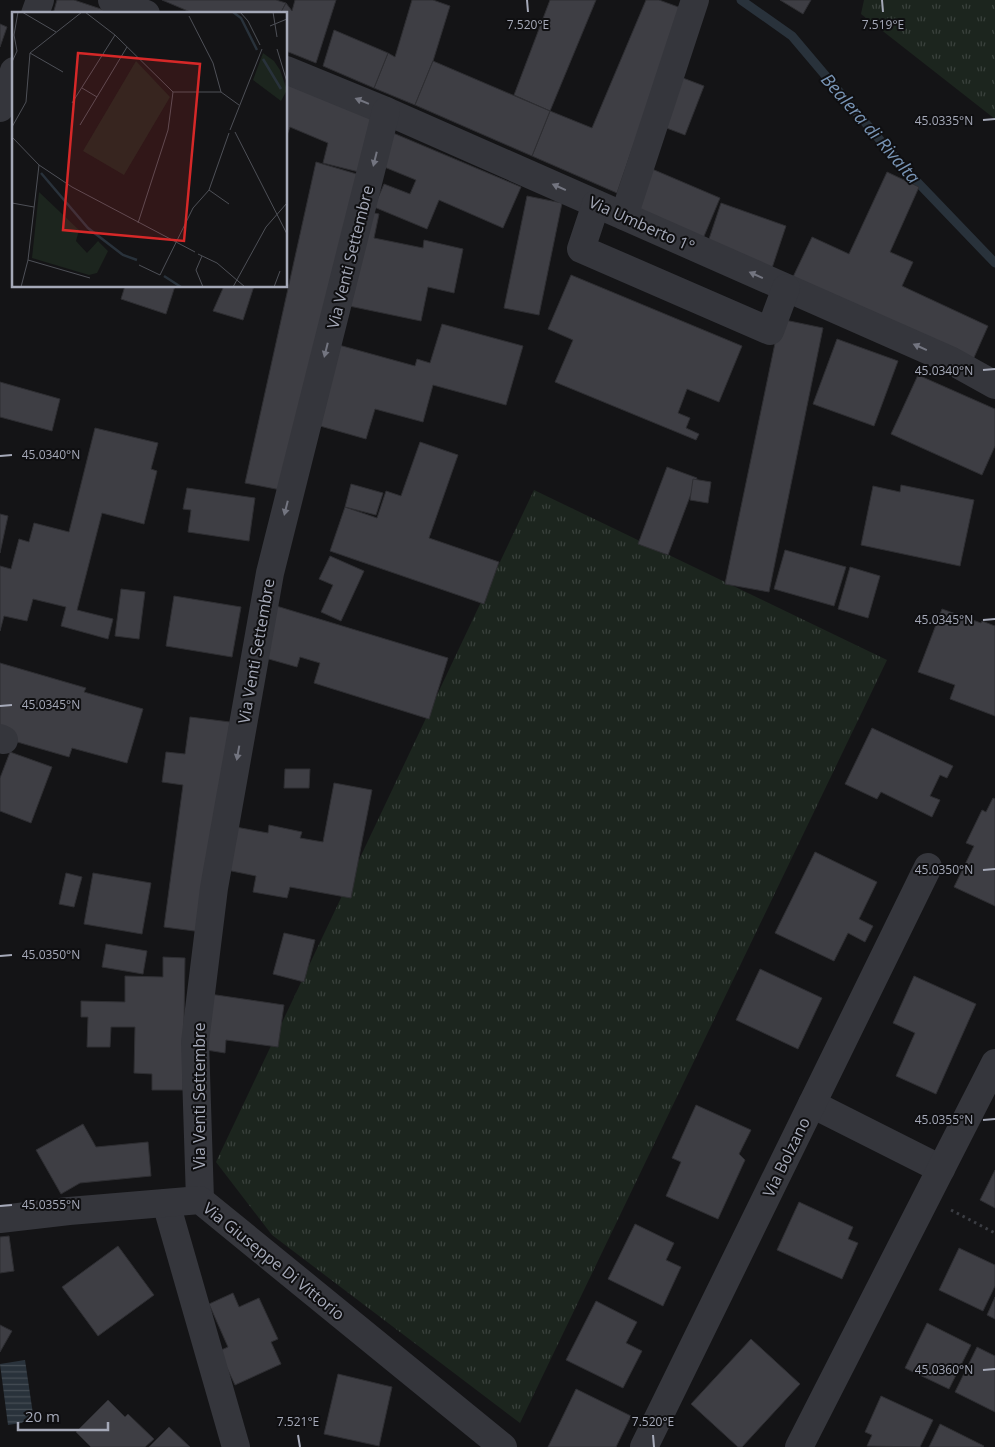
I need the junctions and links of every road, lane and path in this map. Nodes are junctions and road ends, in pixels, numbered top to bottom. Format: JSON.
{"nodes":[{"id":1,"x":40,"y":0,"type":"edge"},
{"id":2,"x":112,"y":0,"type":"edge"},
{"id":3,"x":695,"y":0,"type":"edge"},
{"id":4,"x":36,"y":12,"type":"edge"},
{"id":5,"x":141,"y":12,"type":"edge"},
{"id":6,"x":288,"y":71,"type":"edge"},
{"id":7,"x":12,"y":76,"type":"edge"},
{"id":8,"x":0,"y":108,"type":"edge"},
{"id":9,"x":386,"y":112,"type":"junction"},
{"id":10,"x":596,"y":204,"type":"junction"},
{"id":11,"x":624,"y":216,"type":"junction"},
{"id":12,"x":786,"y":288,"type":"junction"},
{"id":13,"x":995,"y":385,"type":"edge"},
{"id":14,"x":928,"y":867,"type":"dead end"},
{"id":15,"x":995,"y":1063,"type":"edge"},
{"id":16,"x":812,"y":1104,"type":"junction"},
{"id":17,"x":941,"y":1169,"type":"junction"},
{"id":18,"x":927,"y":1197,"type":"junction"},
{"id":19,"x":200,"y":1200,"type":"junction"},
{"id":20,"x":166,"y":1203,"type":"junction"},
{"id":21,"x":0,"y":1219,"type":"edge"},
{"id":22,"x":995,"y":1232,"type":"edge"},
{"id":23,"x":236,"y":1447,"type":"edge"},
{"id":24,"x":503,"y":1447,"type":"edge"},
{"id":25,"x":644,"y":1447,"type":"edge"},
{"id":26,"x":799,"y":1447,"type":"edge"}],
"edges":[{"from":1,"to":4,"type":"street"},
{"from":2,"to":5,"type":"street"},
{"from":3,"to":11,"type":"street"},
{"from":9,"to":6,"type":"street","name":"Via Umberto 1°","one_way":true},
{"from":7,"to":8,"type":"street"},
{"from":10,"to":9,"type":"street","name":"Via Umberto 1°","one_way":true},
{"from":9,"to":19,"type":"street","name":"Via Venti Settembre","one_way":true},
{"from":10,"to":11,"type":"street","name":"Via Umberto 1°"},
{"from":10,"to":12,"type":"street"},
{"from":12,"to":11,"type":"street","name":"Via Umberto 1°","one_way":true},
{"from":13,"to":12,"type":"street","name":"Via Umberto 1°","one_way":true},
{"from":14,"to":16,"type":"street","name":"Via Bolzano"},
{"from":15,"to":17,"type":"street"},
{"from":16,"to":17,"type":"street"},
{"from":16,"to":25,"type":"street","name":"Via Bolzano"},
{"from":17,"to":18,"type":"street"},
{"from":18,"to":22,"type":"path"},
{"from":18,"to":26,"type":"street"},
{"from":19,"to":20,"type":"street","name":"Via Giuseppe Di Vittorio"},
{"from":19,"to":24,"type":"street","name":"Via Giuseppe Di Vittorio"},
{"from":20,"to":21,"type":"street","name":"Via Giuseppe Di Vittorio"},
{"from":20,"to":23,"type":"street"}]}
